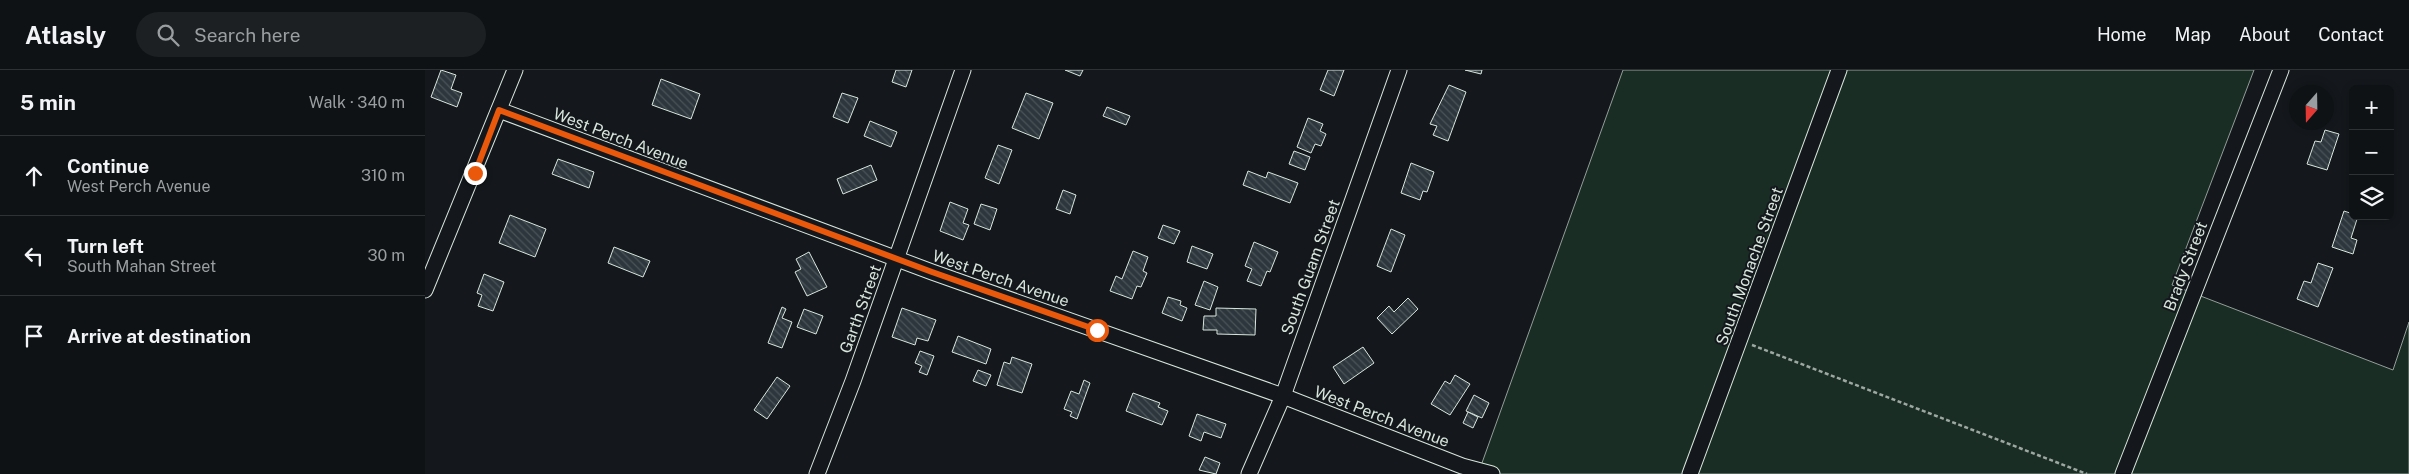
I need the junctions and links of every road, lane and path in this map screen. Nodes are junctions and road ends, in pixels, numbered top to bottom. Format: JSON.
{"nodes":[{"id":1,"x":515,"y":70,"type":"edge"},
{"id":2,"x":963,"y":70,"type":"edge"},
{"id":3,"x":1399,"y":70,"type":"edge"},
{"id":4,"x":1839,"y":70,"type":"edge"},
{"id":5,"x":2281,"y":70,"type":"edge"},
{"id":6,"x":499,"y":110,"type":"junction"},
{"id":7,"x":897,"y":259,"type":"junction"},
{"id":8,"x":425,"y":290,"type":"edge"},
{"id":9,"x":1741,"y":341,"type":"junction"},
{"id":10,"x":1283,"y":396,"type":"junction"},
{"id":11,"x":817,"y":474,"type":"edge"},
{"id":12,"x":1249,"y":474,"type":"edge"},
{"id":13,"x":1493,"y":474,"type":"edge"},
{"id":14,"x":1690,"y":474,"type":"edge"},
{"id":15,"x":2087,"y":474,"type":"edge"},
{"id":16,"x":2123,"y":474,"type":"edge"}],
"edges":[{"from":1,"to":6,"type":"street"},
{"from":2,"to":7,"type":"street","name":"Garth Street"},
{"from":3,"to":10,"type":"street","name":"South Guam Street"},
{"from":4,"to":9,"type":"street","name":"South Monache Street"},
{"from":5,"to":16,"type":"street","name":"Brady Street"},
{"from":6,"to":7,"type":"street","name":"West Perch Avenue"},
{"from":6,"to":8,"type":"street"},
{"from":7,"to":10,"type":"street","name":"West Perch Avenue"},
{"from":7,"to":11,"type":"street","name":"Garth Street"},
{"from":9,"to":14,"type":"street","name":"South Monache Street"},
{"from":9,"to":15,"type":"path"},
{"from":10,"to":12,"type":"street","name":"South Guam Street"},
{"from":10,"to":13,"type":"street","name":"West Perch Avenue"}]}
